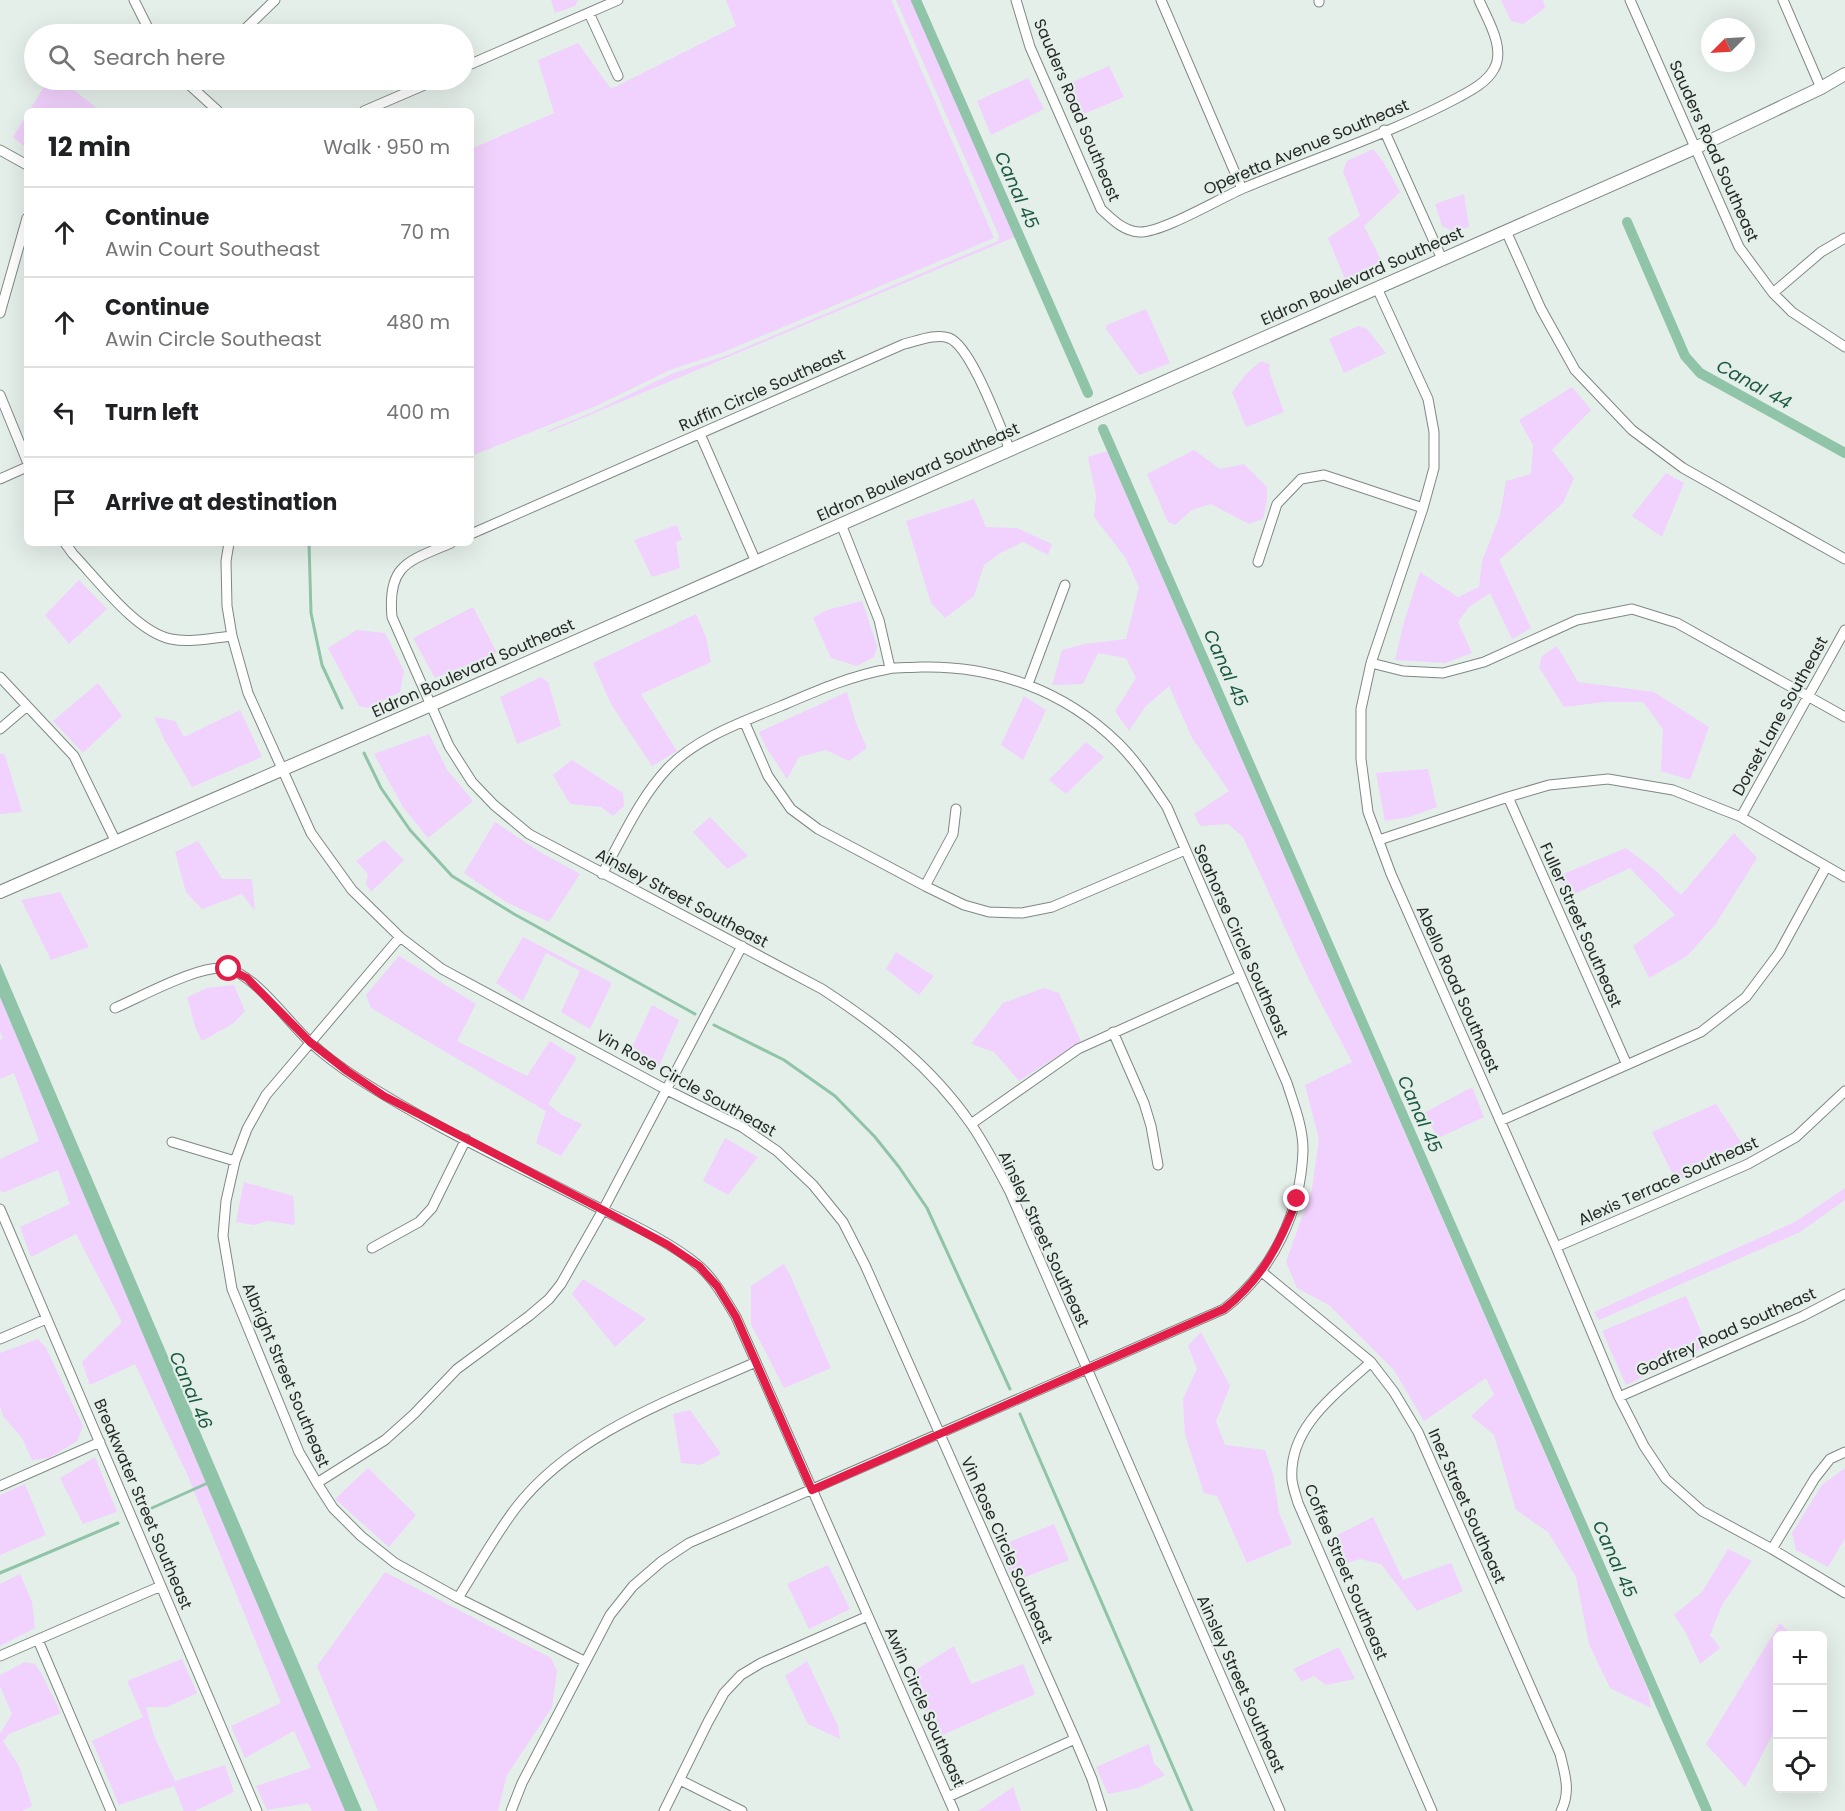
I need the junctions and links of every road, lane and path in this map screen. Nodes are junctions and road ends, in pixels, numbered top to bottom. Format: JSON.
{"nodes":[{"id":1,"x":134,"y":0,"type":"edge"},
{"id":2,"x":275,"y":0,"type":"edge"},
{"id":3,"x":618,"y":0,"type":"edge"},
{"id":4,"x":1016,"y":0,"type":"edge"},
{"id":5,"x":1161,"y":0,"type":"edge"},
{"id":6,"x":1479,"y":0,"type":"edge"},
{"id":7,"x":1630,"y":0,"type":"edge"},
{"id":8,"x":1783,"y":0,"type":"edge"},
{"id":9,"x":589,"y":13,"type":"junction"},
{"id":10,"x":146,"y":24,"type":"edge"},
{"id":11,"x":250,"y":24,"type":"edge"},
{"id":12,"x":474,"y":63,"type":"edge"},
{"id":13,"x":1845,"y":74,"type":"edge"},
{"id":14,"x":618,"y":76,"type":"dead end"},
{"id":15,"x":1821,"y":88,"type":"junction"},
{"id":16,"x":197,"y":90,"type":"edge"},
{"id":17,"x":413,"y":90,"type":"edge"},
{"id":18,"x":216,"y":108,"type":"edge"},
{"id":19,"x":371,"y":108,"type":"edge"},
{"id":20,"x":1384,"y":130,"type":"junction"},
{"id":21,"x":1695,"y":148,"type":"junction"},
{"id":22,"x":0,"y":150,"type":"edge"},
{"id":23,"x":24,"y":163,"type":"edge"},
{"id":24,"x":1242,"y":189,"type":"junction"},
{"id":25,"x":1119,"y":225,"type":"joint"},
{"id":26,"x":24,"y":229,"type":"edge"},
{"id":27,"x":1506,"y":231,"type":"junction"},
{"id":28,"x":1845,"y":238,"type":"edge"},
{"id":29,"x":1442,"y":259,"type":"junction"},
{"id":30,"x":1377,"y":288,"type":"junction"},
{"id":31,"x":1773,"y":293,"type":"junction"},
{"id":32,"x":0,"y":313,"type":"edge"},
{"id":33,"x":1845,"y":347,"type":"edge"},
{"id":34,"x":0,"y":395,"type":"edge"},
{"id":35,"x":700,"y":434,"type":"junction"},
{"id":36,"x":1010,"y":450,"type":"junction"},
{"id":37,"x":24,"y":453,"type":"edge"},
{"id":38,"x":24,"y":468,"type":"edge"},
{"id":39,"x":0,"y":479,"type":"edge"},
{"id":40,"x":1423,"y":508,"type":"junction"},
{"id":41,"x":841,"y":524,"type":"junction"},
{"id":42,"x":474,"y":533,"type":"edge"},
{"id":43,"x":67,"y":546,"type":"edge"},
{"id":44,"x":228,"y":546,"type":"edge"},
{"id":45,"x":444,"y":546,"type":"edge"},
{"id":46,"x":1845,"y":559,"type":"edge"},
{"id":47,"x":756,"y":562,"type":"junction"},
{"id":48,"x":1258,"y":562,"type":"dead end"},
{"id":49,"x":1065,"y":585,"type":"dead end"},
{"id":50,"x":1845,"y":630,"type":"edge"},
{"id":51,"x":232,"y":636,"type":"junction"},
{"id":52,"x":1371,"y":663,"type":"junction"},
{"id":53,"x":890,"y":668,"type":"junction"},
{"id":54,"x":0,"y":677,"type":"edge"},
{"id":55,"x":1028,"y":684,"type":"junction"},
{"id":56,"x":1808,"y":695,"type":"junction"},
{"id":57,"x":431,"y":705,"type":"junction"},
{"id":58,"x":27,"y":706,"type":"junction"},
{"id":59,"x":1845,"y":717,"type":"edge"},
{"id":60,"x":744,"y":721,"type":"junction"},
{"id":61,"x":0,"y":729,"type":"edge"},
{"id":62,"x":281,"y":769,"type":"junction"},
{"id":63,"x":1508,"y":796,"type":"junction"},
{"id":64,"x":956,"y":809,"type":"dead end"},
{"id":65,"x":1741,"y":817,"type":"junction"},
{"id":66,"x":1378,"y":840,"type":"junction"},
{"id":67,"x":116,"y":842,"type":"junction"},
{"id":68,"x":1185,"y":850,"type":"junction"},
{"id":69,"x":1826,"y":867,"type":"junction"},
{"id":70,"x":602,"y":874,"type":"junction"},
{"id":71,"x":1845,"y":877,"type":"edge"},
{"id":72,"x":924,"y":886,"type":"junction"},
{"id":73,"x":0,"y":892,"type":"edge"},
{"id":74,"x":400,"y":937,"type":"junction"},
{"id":75,"x":742,"y":946,"type":"junction"},
{"id":76,"x":1240,"y":976,"type":"junction"},
{"id":77,"x":115,"y":1008,"type":"dead end"},
{"id":78,"x":1113,"y":1032,"type":"junction"},
{"id":79,"x":310,"y":1042,"type":"junction"},
{"id":80,"x":1627,"y":1065,"type":"junction"},
{"id":81,"x":665,"y":1089,"type":"junction"},
{"id":82,"x":1845,"y":1091,"type":"edge"},
{"id":83,"x":1500,"y":1121,"type":"junction"},
{"id":84,"x":971,"y":1124,"type":"junction"},
{"id":85,"x":466,"y":1139,"type":"junction"},
{"id":86,"x":172,"y":1142,"type":"dead end"},
{"id":87,"x":235,"y":1161,"type":"junction"},
{"id":88,"x":1158,"y":1165,"type":"dead end"},
{"id":89,"x":0,"y":1209,"type":"edge"},
{"id":90,"x":603,"y":1210,"type":"junction"},
{"id":91,"x":1556,"y":1247,"type":"junction"},
{"id":92,"x":372,"y":1248,"type":"dead end"},
{"id":93,"x":1262,"y":1272,"type":"junction"},
{"id":94,"x":1845,"y":1294,"type":"edge"},
{"id":95,"x":46,"y":1319,"type":"junction"},
{"id":96,"x":0,"y":1339,"type":"edge"},
{"id":97,"x":756,"y":1362,"type":"junction"},
{"id":98,"x":1371,"y":1362,"type":"junction"},
{"id":99,"x":1086,"y":1369,"type":"junction"},
{"id":100,"x":1619,"y":1397,"type":"junction"},
{"id":101,"x":939,"y":1434,"type":"junction"},
{"id":102,"x":100,"y":1442,"type":"junction"},
{"id":103,"x":1845,"y":1452,"type":"edge"},
{"id":104,"x":316,"y":1483,"type":"junction"},
{"id":105,"x":0,"y":1486,"type":"edge"},
{"id":106,"x":812,"y":1490,"type":"junction"},
{"id":107,"x":1772,"y":1549,"type":"junction"},
{"id":108,"x":161,"y":1586,"type":"junction"},
{"id":109,"x":1845,"y":1593,"type":"edge"},
{"id":110,"x":458,"y":1598,"type":"junction"},
{"id":111,"x":868,"y":1616,"type":"junction"},
{"id":112,"x":38,"y":1640,"type":"junction"},
{"id":113,"x":0,"y":1656,"type":"edge"},
{"id":114,"x":584,"y":1661,"type":"junction"},
{"id":115,"x":1075,"y":1739,"type":"junction"},
{"id":116,"x":680,"y":1780,"type":"junction"},
{"id":117,"x":948,"y":1797,"type":"junction"},
{"id":118,"x":111,"y":1811,"type":"edge"},
{"id":119,"x":258,"y":1811,"type":"edge"},
{"id":120,"x":511,"y":1811,"type":"edge"},
{"id":121,"x":664,"y":1811,"type":"edge"},
{"id":122,"x":742,"y":1811,"type":"edge"},
{"id":123,"x":954,"y":1811,"type":"edge"},
{"id":124,"x":1102,"y":1811,"type":"edge"},
{"id":125,"x":1280,"y":1811,"type":"edge"},
{"id":126,"x":1432,"y":1811,"type":"edge"},
{"id":127,"x":1561,"y":1811,"type":"edge"}],
"edges":[{"from":1,"to":10,"type":"street"},
{"from":2,"to":11,"type":"street"},
{"from":3,"to":9,"type":"street"},
{"from":4,"to":25,"type":"street","name":"Sauders Road Southeast"},
{"from":5,"to":24,"type":"street"},
{"from":6,"to":20,"type":"street","name":"Operetta Avenue Southeast"},
{"from":7,"to":21,"type":"street","name":"Sauders Road Southeast"},
{"from":8,"to":15,"type":"street"},
{"from":9,"to":12,"type":"street"},
{"from":9,"to":14,"type":"street"},
{"from":13,"to":15,"type":"street","name":"Eldron Boulevard Southeast"},
{"from":15,"to":21,"type":"street","name":"Eldron Boulevard Southeast"},
{"from":16,"to":18,"type":"street"},
{"from":17,"to":19,"type":"street"},
{"from":20,"to":24,"type":"street","name":"Operetta Avenue Southeast"},
{"from":20,"to":29,"type":"street"},
{"from":21,"to":27,"type":"street","name":"Eldron Boulevard Southeast"},
{"from":21,"to":31,"type":"street","name":"Sauders Road Southeast"},
{"from":22,"to":23,"type":"street"},
{"from":24,"to":25,"type":"street","name":"Operetta Avenue Southeast"},
{"from":26,"to":32,"type":"street"},
{"from":27,"to":29,"type":"street","name":"Eldron Boulevard Southeast"},
{"from":27,"to":46,"type":"street"},
{"from":28,"to":31,"type":"street"},
{"from":29,"to":30,"type":"street","name":"Eldron Boulevard Southeast"},
{"from":30,"to":36,"type":"street","name":"Eldron Boulevard Southeast"},
{"from":30,"to":40,"type":"street","name":"Abello Road Southeast"},
{"from":31,"to":33,"type":"street","name":"Sauders Road Southeast"},
{"from":34,"to":37,"type":"street"},
{"from":35,"to":36,"type":"street","name":"Ruffin Circle Southeast"},
{"from":35,"to":42,"type":"street","name":"Ruffin Circle Southeast"},
{"from":35,"to":47,"type":"street"},
{"from":36,"to":41,"type":"street","name":"Eldron Boulevard Southeast"},
{"from":38,"to":39,"type":"street"},
{"from":40,"to":48,"type":"street"},
{"from":40,"to":52,"type":"street","name":"Abello Road Southeast"},
{"from":41,"to":47,"type":"street","name":"Eldron Boulevard Southeast"},
{"from":41,"to":53,"type":"street"},
{"from":43,"to":51,"type":"street"},
{"from":44,"to":51,"type":"street","name":"Vin Rose Circle Southeast"},
{"from":45,"to":57,"type":"street"},
{"from":47,"to":57,"type":"street","name":"Eldron Boulevard Southeast"},
{"from":49,"to":55,"type":"street"},
{"from":50,"to":56,"type":"street","name":"Dorset Lane Southeast"},
{"from":51,"to":62,"type":"street","name":"Vin Rose Circle Southeast"},
{"from":52,"to":56,"type":"street"},
{"from":52,"to":66,"type":"street","name":"Abello Road Southeast"},
{"from":53,"to":55,"type":"street","name":"Seahorse Circle Southeast"},
{"from":53,"to":60,"type":"street","name":"Seahorse Circle Southeast"},
{"from":54,"to":58,"type":"street"},
{"from":55,"to":68,"type":"street","name":"Seahorse Circle Southeast"},
{"from":56,"to":59,"type":"street"},
{"from":56,"to":65,"type":"street","name":"Dorset Lane Southeast"},
{"from":57,"to":62,"type":"street","name":"Eldron Boulevard Southeast"},
{"from":57,"to":70,"type":"street","name":"Ainsley Street Southeast"},
{"from":58,"to":61,"type":"street"},
{"from":58,"to":67,"type":"street"},
{"from":60,"to":70,"type":"street","name":"Seahorse Circle Southeast"},
{"from":60,"to":72,"type":"street"},
{"from":62,"to":67,"type":"street","name":"Eldron Boulevard Southeast"},
{"from":62,"to":74,"type":"street","name":"Vin Rose Circle Southeast"},
{"from":63,"to":65,"type":"street"},
{"from":63,"to":66,"type":"street"},
{"from":63,"to":80,"type":"street","name":"Fuller Street Southeast"},
{"from":64,"to":72,"type":"street"},
{"from":65,"to":69,"type":"street"},
{"from":66,"to":83,"type":"street","name":"Abello Road Southeast"},
{"from":67,"to":73,"type":"street","name":"Eldron Boulevard Southeast"},
{"from":68,"to":72,"type":"street"},
{"from":68,"to":76,"type":"street","name":"Seahorse Circle Southeast"},
{"from":69,"to":71,"type":"street"},
{"from":69,"to":80,"type":"street"},
{"from":70,"to":75,"type":"street","name":"Ainsley Street Southeast"},
{"from":74,"to":79,"type":"street","name":"Albright Street Southeast"},
{"from":74,"to":81,"type":"street","name":"Vin Rose Circle Southeast"},
{"from":75,"to":81,"type":"street"},
{"from":75,"to":84,"type":"street","name":"Ainsley Street Southeast"},
{"from":76,"to":78,"type":"street"},
{"from":76,"to":93,"type":"street","name":"Seahorse Circle Southeast"},
{"from":77,"to":79,"type":"street","name":"Awin Circle Southeast"},
{"from":78,"to":84,"type":"street"},
{"from":78,"to":88,"type":"street"},
{"from":79,"to":85,"type":"street","name":"Awin Circle Southeast"},
{"from":79,"to":87,"type":"street","name":"Albright Street Southeast"},
{"from":80,"to":83,"type":"street"},
{"from":81,"to":90,"type":"street"},
{"from":81,"to":101,"type":"street","name":"Vin Rose Circle Southeast"},
{"from":82,"to":91,"type":"street","name":"Alexis Terrace Southeast"},
{"from":83,"to":91,"type":"street","name":"Abello Road Southeast"},
{"from":84,"to":99,"type":"street","name":"Ainsley Street Southeast"},
{"from":85,"to":90,"type":"street","name":"Awin Circle Southeast"},
{"from":85,"to":92,"type":"street"},
{"from":86,"to":87,"type":"street"},
{"from":87,"to":104,"type":"street","name":"Albright Street Southeast"},
{"from":89,"to":95,"type":"street","name":"Breakwater Street Southeast"},
{"from":90,"to":97,"type":"street","name":"Awin Circle Southeast"},
{"from":90,"to":104,"type":"street"},
{"from":91,"to":100,"type":"street","name":"Abello Road Southeast"},
{"from":93,"to":98,"type":"street","name":"Inez Street Southeast"},
{"from":93,"to":99,"type":"street","name":"Seahorse Circle Southeast"},
{"from":94,"to":100,"type":"street","name":"Godfrey Road Southeast"},
{"from":95,"to":96,"type":"street"},
{"from":95,"to":102,"type":"street","name":"Breakwater Street Southeast"},
{"from":97,"to":106,"type":"street","name":"Awin Circle Southeast"},
{"from":97,"to":110,"type":"street"},
{"from":98,"to":126,"type":"street","name":"Coffee Street Southeast"},
{"from":98,"to":127,"type":"street","name":"Inez Street Southeast"},
{"from":99,"to":101,"type":"street","name":"Seahorse Circle Southeast"},
{"from":99,"to":125,"type":"street","name":"Ainsley Street Southeast"},
{"from":100,"to":107,"type":"street","name":"Abello Road Southeast"},
{"from":101,"to":106,"type":"street","name":"Seahorse Circle Southeast"},
{"from":101,"to":115,"type":"street","name":"Vin Rose Circle Southeast"},
{"from":102,"to":105,"type":"street"},
{"from":102,"to":108,"type":"street","name":"Breakwater Street Southeast"},
{"from":103,"to":107,"type":"street"},
{"from":104,"to":110,"type":"street","name":"Albright Street Southeast"},
{"from":106,"to":111,"type":"street","name":"Awin Circle Southeast"},
{"from":106,"to":114,"type":"street"},
{"from":107,"to":109,"type":"street","name":"Abello Road Southeast"},
{"from":108,"to":112,"type":"street"},
{"from":108,"to":119,"type":"street","name":"Breakwater Street Southeast"},
{"from":110,"to":114,"type":"street","name":"Albright Street Southeast"},
{"from":111,"to":116,"type":"street","name":"Awin Circle Southeast"},
{"from":111,"to":117,"type":"street","name":"Awin Circle Southeast"},
{"from":112,"to":113,"type":"street"},
{"from":112,"to":118,"type":"street"},
{"from":114,"to":120,"type":"street"},
{"from":115,"to":117,"type":"street"},
{"from":115,"to":124,"type":"street","name":"Vin Rose Circle Southeast"},
{"from":116,"to":121,"type":"street","name":"Awin Circle Southeast"},
{"from":116,"to":122,"type":"street"},
{"from":117,"to":123,"type":"street","name":"Awin Circle Southeast"}]}
